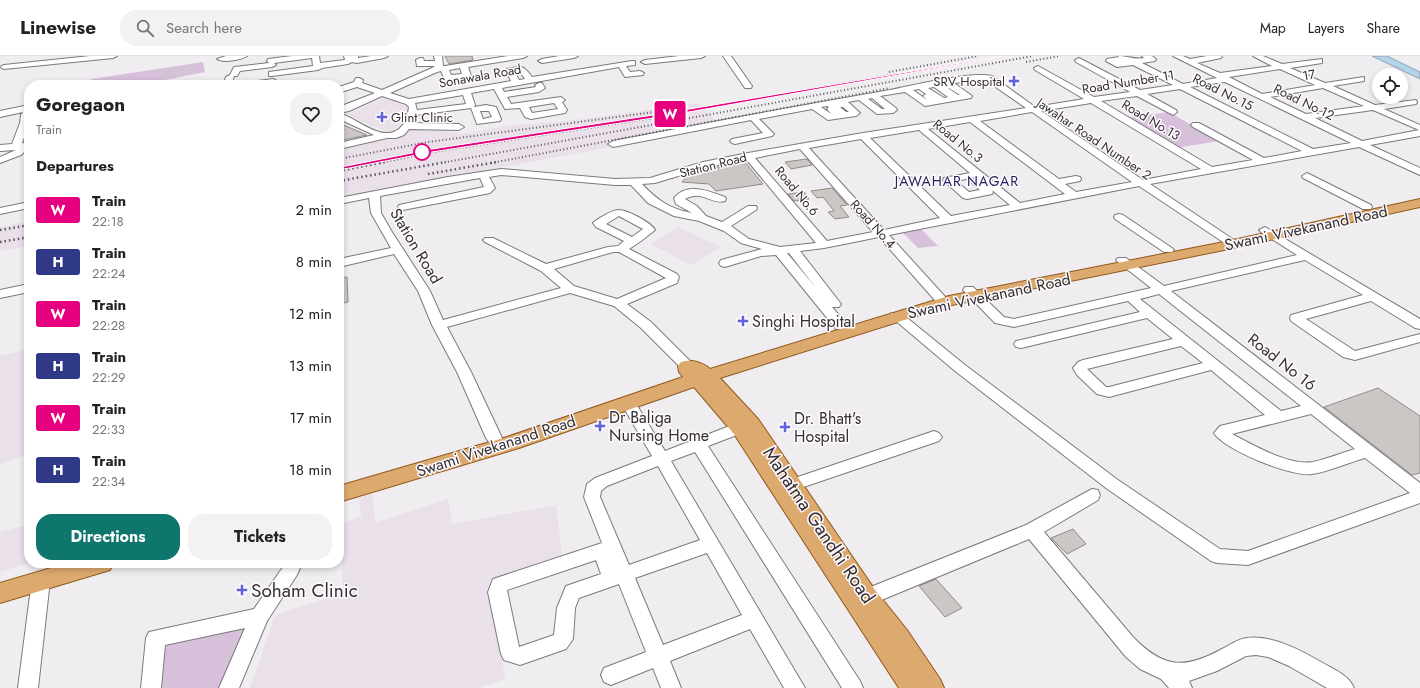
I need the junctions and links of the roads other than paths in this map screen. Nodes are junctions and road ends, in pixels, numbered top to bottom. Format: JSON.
{"nodes":[{"id":1,"x":110,"y":56,"type":"edge"},
{"id":2,"x":113,"y":56,"type":"edge"},
{"id":3,"x":239,"y":56,"type":"edge"},
{"id":4,"x":244,"y":56,"type":"edge"},
{"id":5,"x":310,"y":56,"type":"edge"},
{"id":6,"x":315,"y":56,"type":"edge"},
{"id":7,"x":348,"y":56,"type":"edge"},
{"id":8,"x":354,"y":56,"type":"edge"},
{"id":9,"x":384,"y":56,"type":"edge"},
{"id":10,"x":574,"y":56,"type":"edge"},
{"id":11,"x":701,"y":56,"type":"edge"},
{"id":12,"x":727,"y":56,"type":"edge"},
{"id":13,"x":1146,"y":56,"type":"edge"},
{"id":14,"x":1177,"y":56,"type":"edge"},
{"id":15,"x":1218,"y":56,"type":"edge"},
{"id":16,"x":1256,"y":56,"type":"edge"},
{"id":17,"x":222,"y":57,"type":"edge"},
{"id":18,"x":523,"y":57,"type":"edge"},
{"id":19,"x":420,"y":60,"type":"dead end"},
{"id":20,"x":496,"y":60,"type":"junction"},
{"id":21,"x":1079,"y":60,"type":"dead end"},
{"id":22,"x":1133,"y":61,"type":"edge"},
{"id":23,"x":1319,"y":61,"type":"dead end"},
{"id":24,"x":1189,"y":62,"type":"junction"},
{"id":25,"x":436,"y":63,"type":"edge"},
{"id":26,"x":536,"y":63,"type":"edge"},
{"id":27,"x":4,"y":67,"type":"dead end"},
{"id":28,"x":620,"y":67,"type":"junction"},
{"id":29,"x":1282,"y":67,"type":"junction"},
{"id":30,"x":318,"y":68,"type":"dead end"},
{"id":31,"x":636,"y":68,"type":"junction"},
{"id":32,"x":1038,"y":68,"type":"dead end"},
{"id":33,"x":272,"y":69,"type":"edge"},
{"id":34,"x":555,"y":76,"type":"junction"},
{"id":35,"x":1223,"y":77,"type":"junction"},
{"id":36,"x":234,"y":78,"type":"edge"},
{"id":37,"x":1361,"y":79,"type":"dead end"},
{"id":38,"x":251,"y":80,"type":"edge"},
{"id":39,"x":532,"y":82,"type":"junction"},
{"id":40,"x":940,"y":85,"type":"junction"},
{"id":41,"x":748,"y":86,"type":"dead end"},
{"id":42,"x":1182,"y":86,"type":"junction"},
{"id":43,"x":1324,"y":86,"type":"junction"},
{"id":44,"x":344,"y":88,"type":"edge"},
{"id":45,"x":504,"y":89,"type":"junction"},
{"id":46,"x":917,"y":90,"type":"junction"},
{"id":47,"x":382,"y":92,"type":"junction"},
{"id":48,"x":466,"y":92,"type":"junction"},
{"id":49,"x":1139,"y":93,"type":"junction"},
{"id":50,"x":520,"y":94,"type":"dead end"},
{"id":51,"x":1262,"y":96,"type":"junction"},
{"id":52,"x":876,"y":97,"type":"junction"},
{"id":53,"x":863,"y":99,"type":"junction"},
{"id":54,"x":1092,"y":100,"type":"junction"},
{"id":55,"x":559,"y":101,"type":"dead end"},
{"id":56,"x":409,"y":102,"type":"junction"},
{"id":57,"x":1413,"y":102,"type":"dead end"},
{"id":58,"x":1372,"y":107,"type":"junction"},
{"id":59,"x":493,"y":109,"type":"dead end"},
{"id":60,"x":509,"y":110,"type":"junction"},
{"id":61,"x":1030,"y":110,"type":"junction"},
{"id":62,"x":24,"y":111,"type":"edge"},
{"id":63,"x":344,"y":111,"type":"edge"},
{"id":64,"x":1173,"y":112,"type":"dead end"},
{"id":65,"x":413,"y":113,"type":"junction"},
{"id":66,"x":0,"y":114,"type":"edge"},
{"id":67,"x":344,"y":114,"type":"edge"},
{"id":68,"x":753,"y":117,"type":"junction"},
{"id":69,"x":1306,"y":117,"type":"junction"},
{"id":70,"x":972,"y":119,"type":"junction"},
{"id":71,"x":1196,"y":124,"type":"dead end"},
{"id":72,"x":454,"y":125,"type":"dead end"},
{"id":73,"x":407,"y":126,"type":"junction"},
{"id":74,"x":920,"y":127,"type":"junction"},
{"id":75,"x":1420,"y":128,"type":"edge"},
{"id":76,"x":1420,"y":133,"type":"edge"},
{"id":77,"x":24,"y":134,"type":"edge"},
{"id":78,"x":384,"y":136,"type":"junction"},
{"id":79,"x":863,"y":136,"type":"junction"},
{"id":80,"x":735,"y":141,"type":"dead end"},
{"id":81,"x":1360,"y":143,"type":"junction"},
{"id":82,"x":613,"y":144,"type":"dead end"},
{"id":83,"x":344,"y":145,"type":"edge"},
{"id":84,"x":23,"y":146,"type":"edge"},
{"id":85,"x":802,"y":146,"type":"junction"},
{"id":86,"x":0,"y":148,"type":"edge"},
{"id":87,"x":1086,"y":149,"type":"junction"},
{"id":88,"x":1311,"y":152,"type":"junction"},
{"id":89,"x":748,"y":156,"type":"junction"},
{"id":90,"x":0,"y":160,"type":"edge"},
{"id":91,"x":1262,"y":161,"type":"junction"},
{"id":92,"x":1210,"y":170,"type":"junction"},
{"id":93,"x":1420,"y":172,"type":"edge"},
{"id":94,"x":483,"y":174,"type":"junction"},
{"id":95,"x":973,"y":175,"type":"junction"},
{"id":96,"x":1307,"y":176,"type":"dead end"},
{"id":97,"x":1076,"y":179,"type":"dead end"},
{"id":98,"x":1057,"y":182,"type":"junction"},
{"id":99,"x":1090,"y":182,"type":"dead end"},
{"id":100,"x":635,"y":183,"type":"junction"},
{"id":101,"x":1138,"y":183,"type":"junction"},
{"id":102,"x":990,"y":188,"type":"junction"},
{"id":103,"x":1101,"y":190,"type":"junction"},
{"id":104,"x":374,"y":194,"type":"junction"},
{"id":105,"x":1074,"y":195,"type":"junction"},
{"id":106,"x":1420,"y":196,"type":"edge"},
{"id":107,"x":721,"y":199,"type":"dead end"},
{"id":108,"x":344,"y":200,"type":"edge"},
{"id":109,"x":1420,"y":203,"type":"edge"},
{"id":110,"x":24,"y":206,"type":"edge"},
{"id":111,"x":1018,"y":206,"type":"junction"},
{"id":112,"x":403,"y":207,"type":"dead end"},
{"id":113,"x":1367,"y":207,"type":"junction"},
{"id":114,"x":752,"y":208,"type":"dead end"},
{"id":115,"x":0,"y":211,"type":"edge"},
{"id":116,"x":1119,"y":217,"type":"dead end"},
{"id":117,"x":702,"y":218,"type":"junction"},
{"id":118,"x":947,"y":219,"type":"junction"},
{"id":119,"x":724,"y":226,"type":"junction"},
{"id":120,"x":1272,"y":231,"type":"junction"},
{"id":121,"x":880,"y":233,"type":"junction"},
{"id":122,"x":489,"y":240,"type":"dead end"},
{"id":123,"x":632,"y":240,"type":"dead end"},
{"id":124,"x":1224,"y":242,"type":"junction"},
{"id":125,"x":824,"y":244,"type":"junction"},
{"id":126,"x":621,"y":249,"type":"junction"},
{"id":127,"x":792,"y":249,"type":"junction"},
{"id":128,"x":398,"y":250,"type":"junction"},
{"id":129,"x":778,"y":250,"type":"junction"},
{"id":130,"x":1168,"y":250,"type":"junction"},
{"id":131,"x":1307,"y":256,"type":"junction"},
{"id":132,"x":344,"y":262,"type":"edge"},
{"id":133,"x":725,"y":263,"type":"dead end"},
{"id":134,"x":1126,"y":263,"type":"junction"},
{"id":135,"x":545,"y":268,"type":"junction"},
{"id":136,"x":24,"y":289,"type":"edge"},
{"id":137,"x":570,"y":289,"type":"junction"},
{"id":138,"x":1161,"y":290,"type":"junction"},
{"id":139,"x":972,"y":293,"type":"junction"},
{"id":140,"x":0,"y":294,"type":"edge"},
{"id":141,"x":1374,"y":296,"type":"junction"},
{"id":142,"x":1130,"y":297,"type":"junction"},
{"id":143,"x":941,"y":300,"type":"junction"},
{"id":144,"x":618,"y":303,"type":"junction"},
{"id":145,"x":1150,"y":313,"type":"junction"},
{"id":146,"x":896,"y":316,"type":"junction"},
{"id":147,"x":1420,"y":319,"type":"edge"},
{"id":148,"x":845,"y":324,"type":"junction"},
{"id":149,"x":439,"y":325,"type":"junction"},
{"id":150,"x":1420,"y":325,"type":"edge"},
{"id":151,"x":1420,"y":338,"type":"edge"},
{"id":152,"x":1184,"y":341,"type":"junction"},
{"id":153,"x":1021,"y":344,"type":"dead end"},
{"id":154,"x":1214,"y":365,"type":"junction"},
{"id":155,"x":696,"y":372,"type":"junction"},
{"id":156,"x":628,"y":403,"type":"junction"},
{"id":157,"x":1314,"y":408,"type":"junction"},
{"id":158,"x":1278,"y":417,"type":"junction"},
{"id":159,"x":746,"y":426,"type":"junction"},
{"id":160,"x":934,"y":437,"type":"dead end"},
{"id":161,"x":494,"y":438,"type":"junction"},
{"id":162,"x":699,"y":445,"type":"junction"},
{"id":163,"x":1368,"y":451,"type":"junction"},
{"id":164,"x":662,"y":459,"type":"junction"},
{"id":165,"x":344,"y":482,"type":"edge"},
{"id":166,"x":787,"y":486,"type":"junction"},
{"id":167,"x":1420,"y":492,"type":"edge"},
{"id":168,"x":344,"y":493,"type":"edge"},
{"id":169,"x":1092,"y":495,"type":"dead end"},
{"id":170,"x":1420,"y":496,"type":"edge"},
{"id":171,"x":1032,"y":530,"type":"junction"},
{"id":172,"x":711,"y":544,"type":"junction"},
{"id":173,"x":607,"y":549,"type":"junction"},
{"id":174,"x":40,"y":568,"type":"edge"},
{"id":175,"x":84,"y":568,"type":"edge"},
{"id":176,"x":292,"y":568,"type":"edge"},
{"id":177,"x":618,"y":577,"type":"junction"},
{"id":178,"x":0,"y":580,"type":"edge"},
{"id":179,"x":41,"y":580,"type":"junction"},
{"id":180,"x":0,"y":592,"type":"edge"},
{"id":181,"x":862,"y":600,"type":"junction"},
{"id":182,"x":260,"y":616,"type":"junction"},
{"id":183,"x":754,"y":619,"type":"junction"},
{"id":184,"x":658,"y":656,"type":"junction"},
{"id":185,"x":611,"y":675,"type":"dead end"},
{"id":186,"x":1178,"y":682,"type":"edge"},
{"id":187,"x":920,"y":687,"type":"edge"},
{"id":188,"x":28,"y":688,"type":"edge"},
{"id":189,"x":151,"y":688,"type":"edge"},
{"id":190,"x":229,"y":688,"type":"edge"},
{"id":191,"x":671,"y":688,"type":"edge"},
{"id":192,"x":795,"y":688,"type":"edge"},
{"id":193,"x":852,"y":688,"type":"edge"},
{"id":194,"x":1344,"y":688,"type":"edge"}],
"edges":[{"from":1,"to":2,"type":"street"},
{"from":1,"to":27,"type":"street"},
{"from":3,"to":17,"type":"street"},
{"from":4,"to":17,"type":"street"},
{"from":4,"to":33,"type":"street"},
{"from":5,"to":33,"type":"street"},
{"from":6,"to":7,"type":"street"},
{"from":8,"to":9,"type":"street"},
{"from":10,"to":26,"type":"street"},
{"from":11,"to":31,"type":"street","name":"Sonawala Road"},
{"from":12,"to":41,"type":"street"},
{"from":13,"to":22,"type":"street"},
{"from":14,"to":24,"type":"street","name":"Road No.12"},
{"from":15,"to":24,"type":"street"},
{"from":16,"to":29,"type":"street"},
{"from":18,"to":20,"type":"street"},
{"from":18,"to":26,"type":"street"},
{"from":19,"to":25,"type":"street"},
{"from":20,"to":25,"type":"street"},
{"from":20,"to":45,"type":"street"},
{"from":21,"to":49,"type":"street"},
{"from":22,"to":42,"type":"street","name":"Road No.15"},
{"from":23,"to":29,"type":"street","name":"Road Number 11"},
{"from":24,"to":35,"type":"street","name":"Road No.12"},
{"from":25,"to":47,"type":"street"},
{"from":26,"to":34,"type":"street"},
{"from":26,"to":39,"type":"street"},
{"from":28,"to":31,"type":"street","name":"Sonawala Road"},
{"from":28,"to":31,"type":"street"},
{"from":28,"to":34,"type":"street","name":"Sonawala Road"},
{"from":29,"to":35,"type":"street","name":"Road Number 11"},
{"from":29,"to":43,"type":"street"},
{"from":30,"to":33,"type":"street"},
{"from":32,"to":54,"type":"street","name":"Road No.13"},
{"from":33,"to":36,"type":"street"},
{"from":33,"to":38,"type":"street"},
{"from":34,"to":39,"type":"street","name":"Sonawala Road"},
{"from":35,"to":42,"type":"street","name":"Road Number 11"},
{"from":35,"to":51,"type":"street","name":"Road No.12"},
{"from":37,"to":43,"type":"street","name":"17"},
{"from":39,"to":45,"type":"street","name":"Sonawala Road"},
{"from":39,"to":45,"type":"street"},
{"from":39,"to":45,"type":"street"},
{"from":39,"to":45,"type":"street"},
{"from":40,"to":46,"type":"street"},
{"from":40,"to":46,"type":"street"},
{"from":40,"to":61,"type":"street","name":"Jawahar Road Number 2"},
{"from":42,"to":49,"type":"street","name":"Road Number 11"},
{"from":42,"to":88,"type":"street","name":"Road No.15"},
{"from":43,"to":51,"type":"street","name":"17"},
{"from":43,"to":58,"type":"street"},
{"from":44,"to":47,"type":"street"},
{"from":45,"to":48,"type":"street","name":"Sonawala Road"},
{"from":45,"to":50,"type":"street"},
{"from":45,"to":60,"type":"street"},
{"from":46,"to":52,"type":"street"},
{"from":47,"to":56,"type":"street"},
{"from":47,"to":63,"type":"street"},
{"from":48,"to":56,"type":"street","name":"Sonawala Road"},
{"from":48,"to":65,"type":"street"},
{"from":49,"to":54,"type":"street","name":"Road Number 11"},
{"from":49,"to":64,"type":"street"},
{"from":51,"to":69,"type":"street","name":"Road No.12"},
{"from":52,"to":53,"type":"street"},
{"from":52,"to":53,"type":"street"},
{"from":53,"to":68,"type":"street"},
{"from":54,"to":61,"type":"street","name":"Road Number 11"},
{"from":54,"to":92,"type":"street","name":"Road No.13"},
{"from":55,"to":60,"type":"street"},
{"from":56,"to":65,"type":"street"},
{"from":57,"to":58,"type":"street"},
{"from":58,"to":69,"type":"street"},
{"from":58,"to":75,"type":"street"},
{"from":59,"to":60,"type":"street"},
{"from":61,"to":70,"type":"street","name":"Road Number 11"},
{"from":61,"to":87,"type":"street","name":"Jawahar Road Number 2"},
{"from":61,"to":87,"type":"street","name":"Jawahar Road Number 2"},
{"from":62,"to":66,"type":"street"},
{"from":65,"to":73,"type":"street"},
{"from":67,"to":78,"type":"street"},
{"from":68,"to":80,"type":"street"},
{"from":68,"to":82,"type":"street"},
{"from":69,"to":81,"type":"street","name":"Road No.12"},
{"from":70,"to":74,"type":"street","name":"Road Number 11"},
{"from":70,"to":98,"type":"street"},
{"from":71,"to":91,"type":"street"},
{"from":72,"to":73,"type":"street"},
{"from":73,"to":78,"type":"street"},
{"from":74,"to":79,"type":"street","name":"Station Road"},
{"from":74,"to":95,"type":"street","name":"Road No.3"},
{"from":76,"to":81,"type":"street"},
{"from":77,"to":84,"type":"street"},
{"from":78,"to":83,"type":"street"},
{"from":79,"to":85,"type":"street","name":"Station Road"},
{"from":79,"to":118,"type":"street"},
{"from":81,"to":88,"type":"street"},
{"from":81,"to":93,"type":"street","name":"Road No.12"},
{"from":84,"to":86,"type":"street"},
{"from":84,"to":90,"type":"street"},
{"from":85,"to":89,"type":"street","name":"Station Road"},
{"from":85,"to":121,"type":"street","name":"Road No.4"},
{"from":87,"to":101,"type":"street","name":"Jawahar Road Number 2"},
{"from":88,"to":91,"type":"street"},
{"from":89,"to":100,"type":"street","name":"Station Road"},
{"from":89,"to":125,"type":"street","name":"Road No.6"},
{"from":91,"to":92,"type":"street"},
{"from":92,"to":101,"type":"street"},
{"from":94,"to":100,"type":"street","name":"Station Road"},
{"from":94,"to":104,"type":"street","name":"Station Road"},
{"from":94,"to":112,"type":"street"},
{"from":95,"to":102,"type":"street","name":"Road No.3"},
{"from":95,"to":102,"type":"street"},
{"from":96,"to":113,"type":"street"},
{"from":97,"to":98,"type":"street"},
{"from":98,"to":105,"type":"street"},
{"from":99,"to":103,"type":"street"},
{"from":100,"to":117,"type":"street"},
{"from":101,"to":103,"type":"street"},
{"from":101,"to":124,"type":"street","name":"Jawahar Road Number 2"},
{"from":102,"to":111,"type":"street"},
{"from":103,"to":105,"type":"street"},
{"from":104,"to":108,"type":"street"},
{"from":104,"to":128,"type":"street","name":"Station Road"},
{"from":105,"to":111,"type":"street"},
{"from":106,"to":113,"type":"main road","name":"Swami Vivekanand Road"},
{"from":107,"to":117,"type":"street"},
{"from":109,"to":120,"type":"main road","name":"Swami Vivekanand Road"},
{"from":110,"to":115,"type":"street"},
{"from":111,"to":118,"type":"street"},
{"from":113,"to":120,"type":"main road","name":"Swami Vivekanand Road"},
{"from":114,"to":119,"type":"street"},
{"from":116,"to":130,"type":"street"},
{"from":117,"to":119,"type":"street"},
{"from":118,"to":121,"type":"street"},
{"from":119,"to":129,"type":"street"},
{"from":120,"to":124,"type":"main road","name":"Swami Vivekanand Road"},
{"from":120,"to":131,"type":"street"},
{"from":120,"to":147,"type":"street"},
{"from":121,"to":125,"type":"street"},
{"from":121,"to":143,"type":"street","name":"Road No.4"},
{"from":122,"to":135,"type":"street"},
{"from":123,"to":126,"type":"street"},
{"from":124,"to":130,"type":"main road","name":"Swami Vivekanand Road"},
{"from":124,"to":134,"type":"main road","name":"Swami Vivekanand Road"},
{"from":125,"to":127,"type":"street"},
{"from":126,"to":135,"type":"street"},
{"from":126,"to":144,"type":"street"},
{"from":127,"to":129,"type":"street"},
{"from":127,"to":148,"type":"street"},
{"from":128,"to":132,"type":"street"},
{"from":128,"to":149,"type":"street","name":"Station Road"},
{"from":129,"to":133,"type":"street"},
{"from":129,"to":148,"type":"street"},
{"from":130,"to":134,"type":"main road","name":"Swami Vivekanand Road"},
{"from":131,"to":138,"type":"street"},
{"from":131,"to":141,"type":"street"},
{"from":134,"to":138,"type":"street","name":"Road No 16"},
{"from":134,"to":139,"type":"main road","name":"Swami Vivekanand Road"},
{"from":135,"to":137,"type":"street"},
{"from":136,"to":140,"type":"street"},
{"from":137,"to":144,"type":"street"},
{"from":137,"to":149,"type":"street"},
{"from":138,"to":142,"type":"street"},
{"from":138,"to":157,"type":"street","name":"Road No 16"},
{"from":139,"to":142,"type":"street"},
{"from":139,"to":143,"type":"main road","name":"Swami Vivekanand Road"},
{"from":141,"to":150,"type":"street"},
{"from":141,"to":151,"type":"street"},
{"from":142,"to":145,"type":"street"},
{"from":143,"to":146,"type":"main road","name":"Swami Vivekanand Road"},
{"from":143,"to":148,"type":"main road","name":"Swami Vivekanand Road"},
{"from":144,"to":155,"type":"street"},
{"from":145,"to":152,"type":"street"},
{"from":145,"to":153,"type":"street"},
{"from":146,"to":155,"type":"main road","name":"Swami Vivekanand Road"},
{"from":146,"to":170,"type":"street"},
{"from":148,"to":155,"type":"main road","name":"Swami Vivekanand Road"},
{"from":149,"to":161,"type":"street","name":"Station Road"},
{"from":152,"to":154,"type":"street"},
{"from":152,"to":154,"type":"street"},
{"from":154,"to":158,"type":"street"},
{"from":155,"to":156,"type":"main road","name":"Swami Vivekanand Road"},
{"from":155,"to":159,"type":"main road","name":"Mahatma Gandhi Road"},
{"from":155,"to":161,"type":"main road","name":"Swami Vivekanand Road"},
{"from":156,"to":164,"type":"street"},
{"from":156,"to":168,"type":"main road","name":"Swami Vivekanand Road"},
{"from":157,"to":158,"type":"street"},
{"from":157,"to":163,"type":"street","name":"Road No 16"},
{"from":158,"to":163,"type":"street"},
{"from":159,"to":162,"type":"street"},
{"from":159,"to":166,"type":"main road","name":"Mahatma Gandhi Road"},
{"from":160,"to":166,"type":"street"},
{"from":161,"to":165,"type":"main road","name":"Swami Vivekanand Road"},
{"from":162,"to":164,"type":"street"},
{"from":162,"to":193,"type":"street"},
{"from":163,"to":167,"type":"street","name":"Road No 16"},
{"from":164,"to":172,"type":"street"},
{"from":164,"to":173,"type":"street"},
{"from":166,"to":181,"type":"main road","name":"Mahatma Gandhi Road"},
{"from":169,"to":171,"type":"street"},
{"from":171,"to":181,"type":"street"},
{"from":171,"to":186,"type":"street"},
{"from":172,"to":177,"type":"street"},
{"from":172,"to":183,"type":"street"},
{"from":173,"to":177,"type":"street"},
{"from":173,"to":177,"type":"street"},
{"from":174,"to":178,"type":"main road"},
{"from":175,"to":179,"type":"main road"},
{"from":176,"to":182,"type":"street"},
{"from":177,"to":184,"type":"street"},
{"from":179,"to":180,"type":"main road"},
{"from":179,"to":188,"type":"street"},
{"from":181,"to":187,"type":"main road","name":"Mahatma Gandhi Road"},
{"from":182,"to":189,"type":"street"},
{"from":182,"to":190,"type":"street"},
{"from":183,"to":184,"type":"street"},
{"from":183,"to":192,"type":"street"},
{"from":184,"to":185,"type":"street"},
{"from":184,"to":191,"type":"street"},
{"from":186,"to":194,"type":"street"}]}
